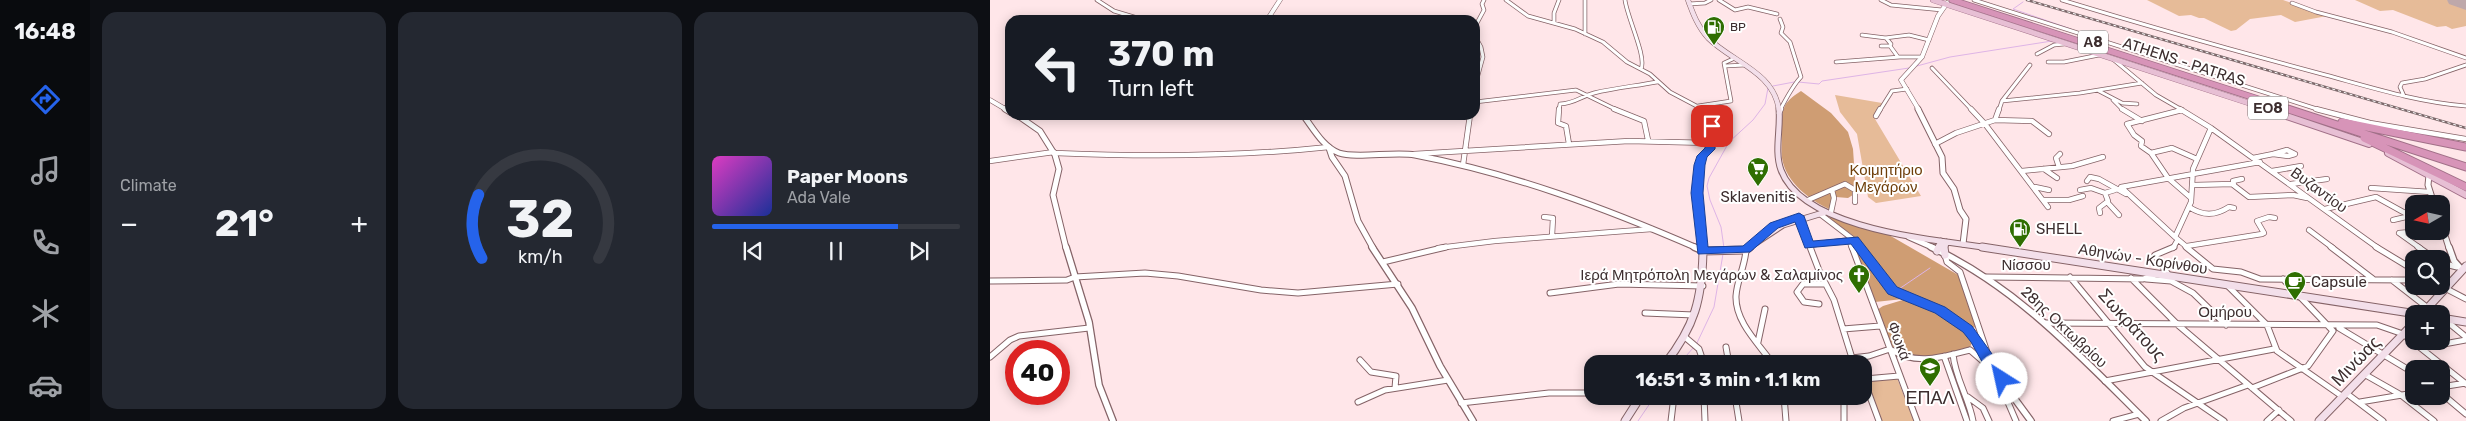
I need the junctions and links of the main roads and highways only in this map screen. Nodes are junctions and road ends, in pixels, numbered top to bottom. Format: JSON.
{"nodes":[{"id":1,"x":1933,"y":0,"type":"edge"},
{"id":2,"x":1961,"y":0,"type":"edge"},
{"id":3,"x":1689,"y":2,"type":"edge"},
{"id":4,"x":1949,"y":2,"type":"edge"},
{"id":5,"x":2332,"y":121,"type":"junction"},
{"id":6,"x":2466,"y":146,"type":"edge"},
{"id":7,"x":2466,"y":162,"type":"edge"},
{"id":8,"x":2466,"y":167,"type":"edge"},
{"id":9,"x":2466,"y":187,"type":"edge"},
{"id":10,"x":2466,"y":195,"type":"edge"},
{"id":11,"x":1806,"y":200,"type":"junction"},
{"id":12,"x":1825,"y":211,"type":"junction"},
{"id":13,"x":1806,"y":214,"type":"junction"},
{"id":14,"x":1800,"y":218,"type":"junction"},
{"id":15,"x":1944,"y":241,"type":"junction"},
{"id":16,"x":1937,"y":251,"type":"road end"},
{"id":17,"x":1945,"y":255,"type":"road end"},
{"id":18,"x":2462,"y":268,"type":"edge"},
{"id":19,"x":2450,"y":281,"type":"edge"},
{"id":20,"x":2405,"y":312,"type":"edge"},
{"id":21,"x":2450,"y":319,"type":"edge"},
{"id":22,"x":2466,"y":322,"type":"edge"},
{"id":23,"x":2405,"y":332,"type":"edge"},
{"id":24,"x":1672,"y":355,"type":"edge"},
{"id":25,"x":1635,"y":405,"type":"edge"},
{"id":26,"x":1625,"y":421,"type":"edge"},
{"id":27,"x":2319,"y":421,"type":"edge"}],
"edges":[{"from":1,"to":4,"type":"main road","number":"ΕΟ8"},
{"from":2,"to":5,"type":"highway","name":"ATHENS - PATRAS","number":"Α8"},
{"from":3,"to":11,"type":"main road","name":"Αθηνών - Κορίνθου"},
{"from":4,"to":5,"type":"highway","name":"ATHENS - PATRAS","number":"Α8"},
{"from":4,"to":10,"type":"main road","number":"ΕΟ8"},
{"from":5,"to":6,"type":"highway"},
{"from":5,"to":7,"type":"highway","name":"ATHENS - PATRAS","number":"Α8"},
{"from":5,"to":8,"type":"highway","name":"ATHENS - PATRAS","number":"Α8"},
{"from":5,"to":9,"type":"highway"},
{"from":11,"to":12,"type":"main road","name":"Αθηνών - Κορίνθου"},
{"from":11,"to":13,"type":"main road"},
{"from":12,"to":13,"type":"main road"},
{"from":12,"to":14,"type":"main road"},
{"from":12,"to":15,"type":"main road","name":"Αθηνών - Κορίνθου"},
{"from":13,"to":14,"type":"main road"},
{"from":14,"to":24,"type":"main road"},
{"from":15,"to":16,"type":"main road"},
{"from":15,"to":17,"type":"main road"},
{"from":15,"to":20,"type":"main road","name":"Αθηνών - Κορίνθου"},
{"from":18,"to":19,"type":"main road"},
{"from":21,"to":22,"type":"main road"},
{"from":23,"to":27,"type":"main road","name":"Μινώας"},
{"from":25,"to":26,"type":"main road"}]}
